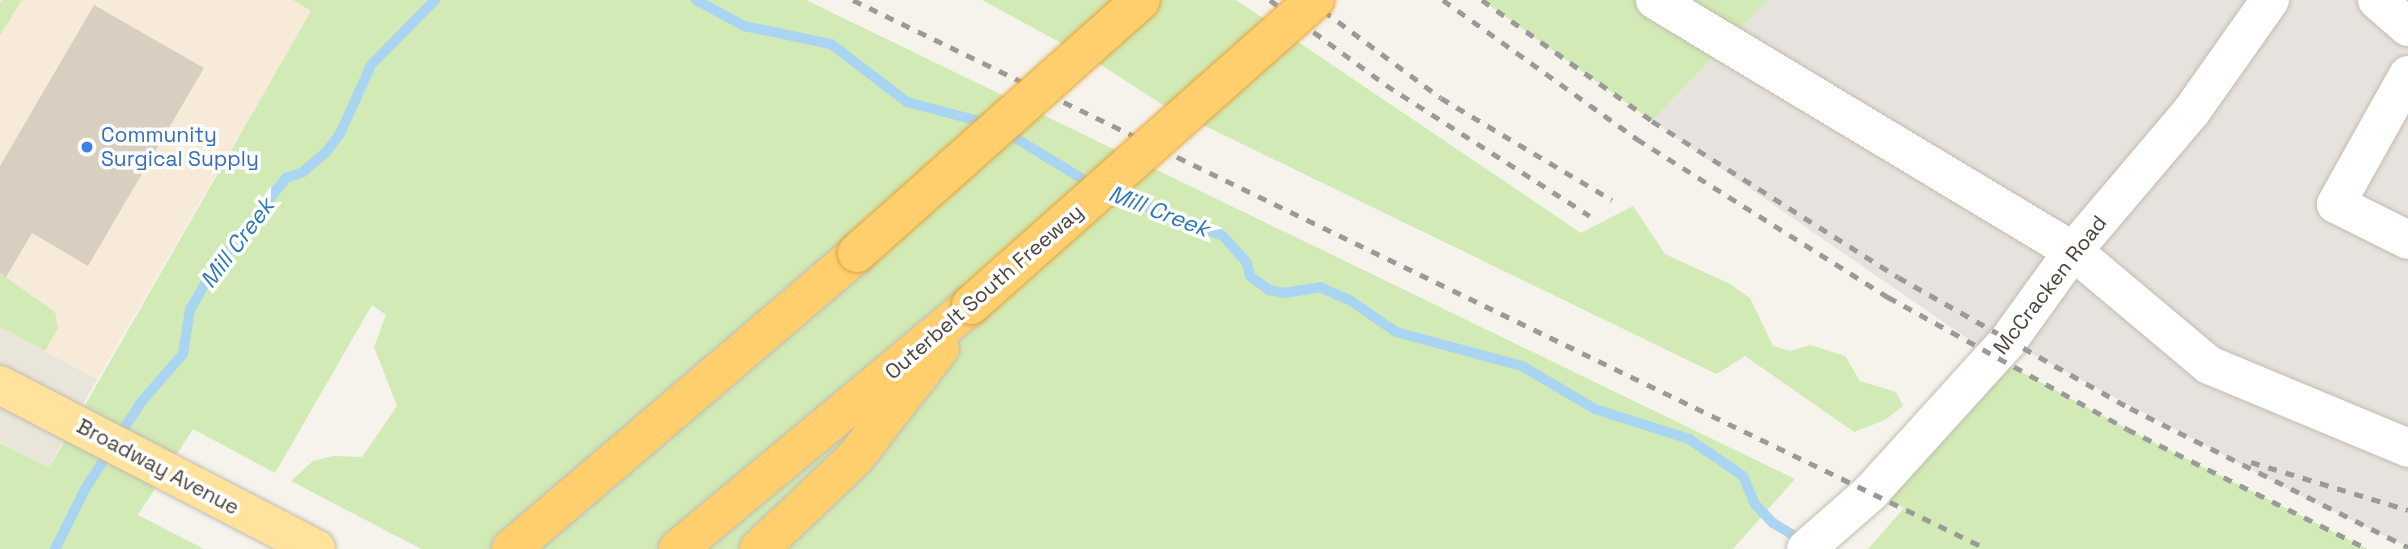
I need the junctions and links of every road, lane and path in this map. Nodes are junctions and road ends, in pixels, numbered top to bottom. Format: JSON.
{"nodes":[{"id":1,"x":1141,"y":0,"type":"edge"},
{"id":2,"x":1315,"y":0,"type":"edge"},
{"id":3,"x":1655,"y":0,"type":"edge"},
{"id":4,"x":2270,"y":0,"type":"edge"},
{"id":5,"x":2377,"y":0,"type":"edge"},
{"id":6,"x":2408,"y":27,"type":"edge"},
{"id":7,"x":2408,"y":75,"type":"edge"},
{"id":8,"x":2408,"y":240,"type":"edge"},
{"id":9,"x":2073,"y":251,"type":"junction"},
{"id":10,"x":971,"y":305,"type":"junction"},
{"id":11,"x":0,"y":385,"type":"edge"},
{"id":12,"x":2408,"y":448,"type":"edge"},
{"id":13,"x":316,"y":549,"type":"edge"},
{"id":14,"x":511,"y":549,"type":"edge"},
{"id":15,"x":678,"y":549,"type":"edge"},
{"id":16,"x":760,"y":549,"type":"edge"},
{"id":17,"x":1806,"y":549,"type":"edge"}],
"edges":[{"from":1,"to":14,"type":"highway","bridge":true},
{"from":2,"to":10,"type":"highway","name":"Outerbelt South Freeway","bridge":true},
{"from":3,"to":9,"type":"street"},
{"from":4,"to":9,"type":"street","name":"McCracken Road"},
{"from":5,"to":6,"type":"street"},
{"from":7,"to":8,"type":"street"},
{"from":9,"to":12,"type":"street"},
{"from":9,"to":17,"type":"street","name":"McCracken Road"},
{"from":10,"to":15,"type":"highway","name":"Outerbelt South Freeway"},
{"from":10,"to":16,"type":"highway"},
{"from":11,"to":13,"type":"main road","name":"Broadway Avenue"}]}
